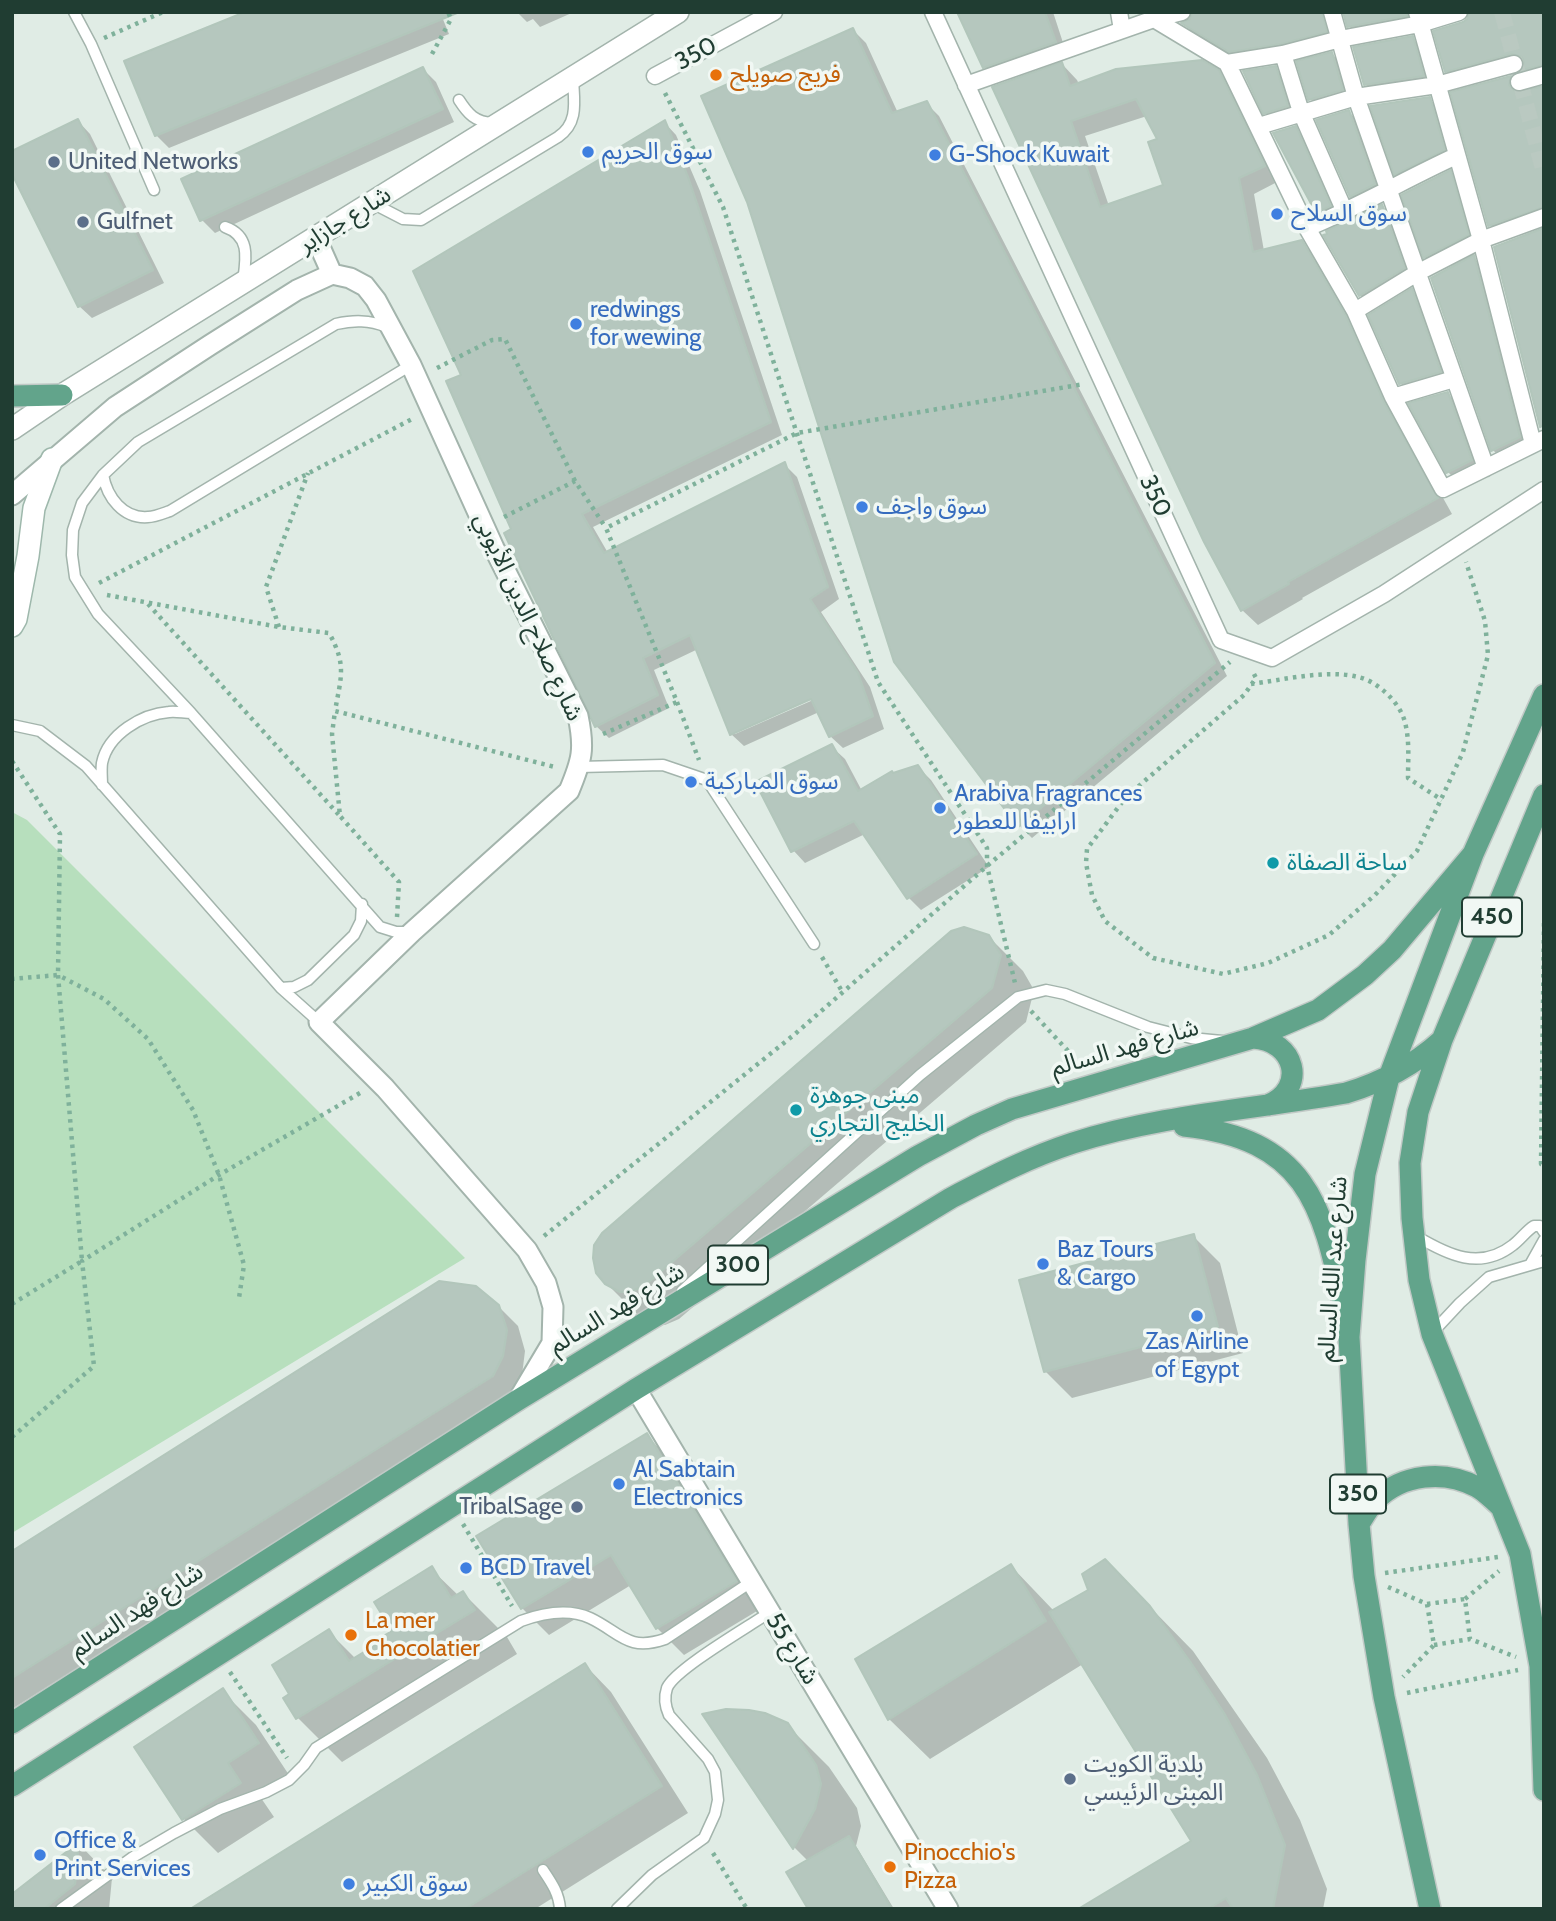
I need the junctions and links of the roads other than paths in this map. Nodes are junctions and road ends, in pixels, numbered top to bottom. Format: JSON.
{"nodes":[{"id":1,"x":74,"y":12,"type":"edge"},
{"id":2,"x":678,"y":12,"type":"edge"},
{"id":3,"x":774,"y":12,"type":"edge"},
{"id":4,"x":933,"y":12,"type":"edge"},
{"id":5,"x":1119,"y":12,"type":"edge"},
{"id":6,"x":1182,"y":12,"type":"edge"},
{"id":7,"x":1332,"y":12,"type":"edge"},
{"id":8,"x":1459,"y":12,"type":"edge"},
{"id":9,"x":1419,"y":18,"type":"edge"},
{"id":10,"x":1154,"y":19,"type":"junction"},
{"id":11,"x":1122,"y":30,"type":"junction"},
{"id":12,"x":1340,"y":39,"type":"junction"},
{"id":13,"x":1283,"y":54,"type":"junction"},
{"id":14,"x":1227,"y":63,"type":"junction"},
{"id":15,"x":1514,"y":64,"type":"dead end"},
{"id":16,"x":1544,"y":75,"type":"edge"},
{"id":17,"x":655,"y":76,"type":"road end"},
{"id":18,"x":573,"y":79,"type":"junction"},
{"id":19,"x":1518,"y":82,"type":"dead end"},
{"id":20,"x":966,"y":85,"type":"junction"},
{"id":21,"x":1437,"y":85,"type":"junction"},
{"id":22,"x":1356,"y":97,"type":"junction"},
{"id":23,"x":459,"y":100,"type":"dead end"},
{"id":24,"x":1301,"y":112,"type":"junction"},
{"id":25,"x":513,"y":116,"type":"junction"},
{"id":26,"x":1259,"y":126,"type":"junction"},
{"id":27,"x":1456,"y":156,"type":"junction"},
{"id":28,"x":1388,"y":188,"type":"junction"},
{"id":29,"x":154,"y":190,"type":"dead end"},
{"id":30,"x":372,"y":203,"type":"junction"},
{"id":31,"x":1345,"y":212,"type":"junction"},
{"id":32,"x":1544,"y":217,"type":"edge"},
{"id":33,"x":225,"y":227,"type":"dead end"},
{"id":34,"x":1307,"y":228,"type":"junction"},
{"id":35,"x":316,"y":238,"type":"junction"},
{"id":36,"x":1481,"y":240,"type":"junction"},
{"id":37,"x":1417,"y":273,"type":"junction"},
{"id":38,"x":332,"y":274,"type":"junction"},
{"id":39,"x":243,"y":283,"type":"junction"},
{"id":40,"x":1355,"y":311,"type":"junction"},
{"id":41,"x":391,"y":328,"type":"junction"},
{"id":42,"x":414,"y":372,"type":"junction"},
{"id":43,"x":1454,"y":379,"type":"junction"},
{"id":44,"x":62,"y":395,"type":"junction"},
{"id":45,"x":12,"y":396,"type":"edge"},
{"id":46,"x":1393,"y":397,"type":"junction"},
{"id":47,"x":12,"y":429,"type":"edge"},
{"id":48,"x":1538,"y":441,"type":"edge"},
{"id":49,"x":52,"y":459,"type":"junction"},
{"id":50,"x":1486,"y":468,"type":"junction"},
{"id":51,"x":103,"y":475,"type":"junction"},
{"id":52,"x":1544,"y":490,"type":"edge"},
{"id":53,"x":12,"y":495,"type":"edge"},
{"id":54,"x":12,"y":626,"type":"edge"},
{"id":55,"x":1544,"y":695,"type":"edge"},
{"id":56,"x":191,"y":713,"type":"junction"},
{"id":57,"x":12,"y":725,"type":"edge"},
{"id":58,"x":578,"y":770,"type":"junction"},
{"id":59,"x":102,"y":785,"type":"junction"},
{"id":60,"x":1544,"y":795,"type":"edge"},
{"id":61,"x":1472,"y":854,"type":"junction"},
{"id":62,"x":362,"y":904,"type":"junction"},
{"id":63,"x":404,"y":932,"type":"junction"},
{"id":64,"x":814,"y":944,"type":"road end"},
{"id":65,"x":281,"y":988,"type":"junction"},
{"id":66,"x":319,"y":1022,"type":"junction"},
{"id":67,"x":1442,"y":1040,"type":"junction"},
{"id":68,"x":1246,"y":1041,"type":"junction"},
{"id":69,"x":1389,"y":1077,"type":"junction"},
{"id":70,"x":1266,"y":1106,"type":"junction"},
{"id":71,"x":1150,"y":1124,"type":"junction"},
{"id":72,"x":1544,"y":1232,"type":"edge"},
{"id":73,"x":1413,"y":1234,"type":"junction"},
{"id":74,"x":1544,"y":1241,"type":"edge"},
{"id":75,"x":1544,"y":1261,"type":"edge"},
{"id":76,"x":1530,"y":1265,"type":"junction"},
{"id":77,"x":650,"y":1319,"type":"junction"},
{"id":78,"x":1432,"y":1334,"type":"junction"},
{"id":79,"x":1349,"y":1337,"type":"junction"},
{"id":80,"x":636,"y":1389,"type":"junction"},
{"id":81,"x":518,"y":1400,"type":"junction"},
{"id":82,"x":1500,"y":1506,"type":"junction"},
{"id":83,"x":1359,"y":1524,"type":"junction"},
{"id":84,"x":751,"y":1582,"type":"junction"},
{"id":85,"x":770,"y":1612,"type":"junction"},
{"id":86,"x":1542,"y":1669,"type":"edge"},
{"id":87,"x":12,"y":1723,"type":"edge"},
{"id":88,"x":12,"y":1786,"type":"edge"},
{"id":89,"x":1544,"y":1790,"type":"edge"},
{"id":90,"x":1422,"y":1866,"type":"junction"},
{"id":91,"x":543,"y":1870,"type":"dead end"},
{"id":92,"x":61,"y":1909,"type":"edge"},
{"id":93,"x":560,"y":1909,"type":"edge"},
{"id":94,"x":617,"y":1909,"type":"edge"},
{"id":95,"x":948,"y":1909,"type":"edge"},
{"id":96,"x":1413,"y":1909,"type":"edge"},
{"id":97,"x":1430,"y":1909,"type":"edge"}],
"edges":[{"from":1,"to":29,"type":"lane"},
{"from":2,"to":18,"type":"street","name":"شارع جازاير"},
{"from":3,"to":17,"type":"street","name":"350"},
{"from":4,"to":20,"type":"street","name":"350"},
{"from":5,"to":11,"type":"street"},
{"from":6,"to":10,"type":"street"},
{"from":7,"to":12,"type":"street"},
{"from":8,"to":9,"type":"street"},
{"from":9,"to":12,"type":"street"},
{"from":9,"to":21,"type":"street"},
{"from":10,"to":11,"type":"street"},
{"from":10,"to":14,"type":"street"},
{"from":11,"to":20,"type":"street"},
{"from":12,"to":13,"type":"street"},
{"from":12,"to":22,"type":"street"},
{"from":13,"to":14,"type":"street"},
{"from":13,"to":24,"type":"street"},
{"from":14,"to":26,"type":"street"},
{"from":15,"to":21,"type":"street"},
{"from":16,"to":19,"type":"street"},
{"from":18,"to":25,"type":"street","name":"شارع جازاير"},
{"from":18,"to":30,"type":"lane"},
{"from":20,"to":52,"type":"street","name":"350"},
{"from":21,"to":22,"type":"street"},
{"from":21,"to":27,"type":"street"},
{"from":22,"to":24,"type":"street"},
{"from":22,"to":28,"type":"street"},
{"from":23,"to":25,"type":"lane"},
{"from":24,"to":26,"type":"street"},
{"from":24,"to":31,"type":"street"},
{"from":25,"to":30,"type":"street","name":"شارع جازاير"},
{"from":26,"to":34,"type":"street"},
{"from":27,"to":28,"type":"street"},
{"from":27,"to":36,"type":"street"},
{"from":28,"to":31,"type":"street"},
{"from":28,"to":37,"type":"street"},
{"from":30,"to":35,"type":"street","name":"شارع جازاير"},
{"from":31,"to":34,"type":"street"},
{"from":32,"to":36,"type":"street"},
{"from":33,"to":39,"type":"lane"},
{"from":34,"to":40,"type":"street"},
{"from":35,"to":38,"type":"street"},
{"from":35,"to":39,"type":"street","name":"شارع جازاير"},
{"from":36,"to":37,"type":"street"},
{"from":36,"to":48,"type":"street"},
{"from":37,"to":40,"type":"street"},
{"from":37,"to":43,"type":"street"},
{"from":38,"to":41,"type":"street","name":"شارع صلاح الدين الأيوبي"},
{"from":38,"to":49,"type":"street"},
{"from":39,"to":44,"type":"street","name":"شارع جازاير"},
{"from":40,"to":46,"type":"street"},
{"from":41,"to":42,"type":"street","name":"شارع صلاح الدين الأيوبي"},
{"from":41,"to":51,"type":"lane"},
{"from":42,"to":51,"type":"lane"},
{"from":42,"to":58,"type":"street","name":"شارع صلاح الدين الأيوبي"},
{"from":43,"to":46,"type":"street"},
{"from":43,"to":50,"type":"street"},
{"from":44,"to":45,"type":"main road"},
{"from":44,"to":47,"type":"street","name":"شارع جازاير"},
{"from":46,"to":50,"type":"street"},
{"from":48,"to":50,"type":"street"},
{"from":49,"to":53,"type":"street"},
{"from":49,"to":54,"type":"street"},
{"from":51,"to":56,"type":"lane"},
{"from":55,"to":61,"type":"main road"},
{"from":56,"to":59,"type":"lane"},
{"from":56,"to":62,"type":"lane"},
{"from":57,"to":59,"type":"lane"},
{"from":58,"to":63,"type":"street","name":"شارع صلاح الدين الأيوبي"},
{"from":58,"to":64,"type":"lane"},
{"from":59,"to":65,"type":"lane"},
{"from":60,"to":67,"type":"main road","number":"450"},
{"from":61,"to":68,"type":"main road","name":"شارع فهد السالم","number":"300"},
{"from":61,"to":69,"type":"main road","name":"شارع عبد الله السالم","number":"350"},
{"from":62,"to":63,"type":"lane"},
{"from":62,"to":65,"type":"lane"},
{"from":63,"to":66,"type":"street","name":"شارع صلاح الدين الأيوبي"},
{"from":65,"to":66,"type":"lane"},
{"from":66,"to":81,"type":"street"},
{"from":67,"to":69,"type":"main road","number":"300"},
{"from":67,"to":73,"type":"main road"},
{"from":68,"to":70,"type":"main road"},
{"from":68,"to":77,"type":"main road","name":"شارع فهد السالم","number":"300"},
{"from":68,"to":77,"type":"lane"},
{"from":69,"to":70,"type":"main road","number":"300"},
{"from":69,"to":79,"type":"main road","name":"شارع عبد الله السالم","number":"350"},
{"from":70,"to":71,"type":"main road","number":"300"},
{"from":71,"to":79,"type":"main road"},
{"from":71,"to":80,"type":"main road","number":"300"},
{"from":72,"to":73,"type":"lane"},
{"from":73,"to":78,"type":"main road"},
{"from":74,"to":76,"type":"lane"},
{"from":75,"to":76,"type":"lane"},
{"from":76,"to":78,"type":"lane"},
{"from":77,"to":81,"type":"main road","name":"شارع فهد السالم","number":"300"},
{"from":78,"to":82,"type":"main road"},
{"from":79,"to":83,"type":"main road","name":"شارع عبد الله السالم","number":"350"},
{"from":80,"to":84,"type":"street","name":"شارع 55"},
{"from":80,"to":88,"type":"main road","number":"300"},
{"from":81,"to":87,"type":"main road","name":"شارع فهد السالم","number":"300"},
{"from":82,"to":83,"type":"main road"},
{"from":82,"to":86,"type":"main road"},
{"from":83,"to":90,"type":"main road","name":"شارع عبد الله السالم","number":"350"},
{"from":84,"to":85,"type":"street","name":"شارع 55"},
{"from":84,"to":92,"type":"lane"},
{"from":85,"to":94,"type":"lane"},
{"from":85,"to":95,"type":"street","name":"شارع 55"},
{"from":86,"to":89,"type":"main road"},
{"from":90,"to":96,"type":"main road"},
{"from":90,"to":97,"type":"main road","name":"شارع عبد الله السالم","number":"350"},
{"from":91,"to":93,"type":"lane"}]}
